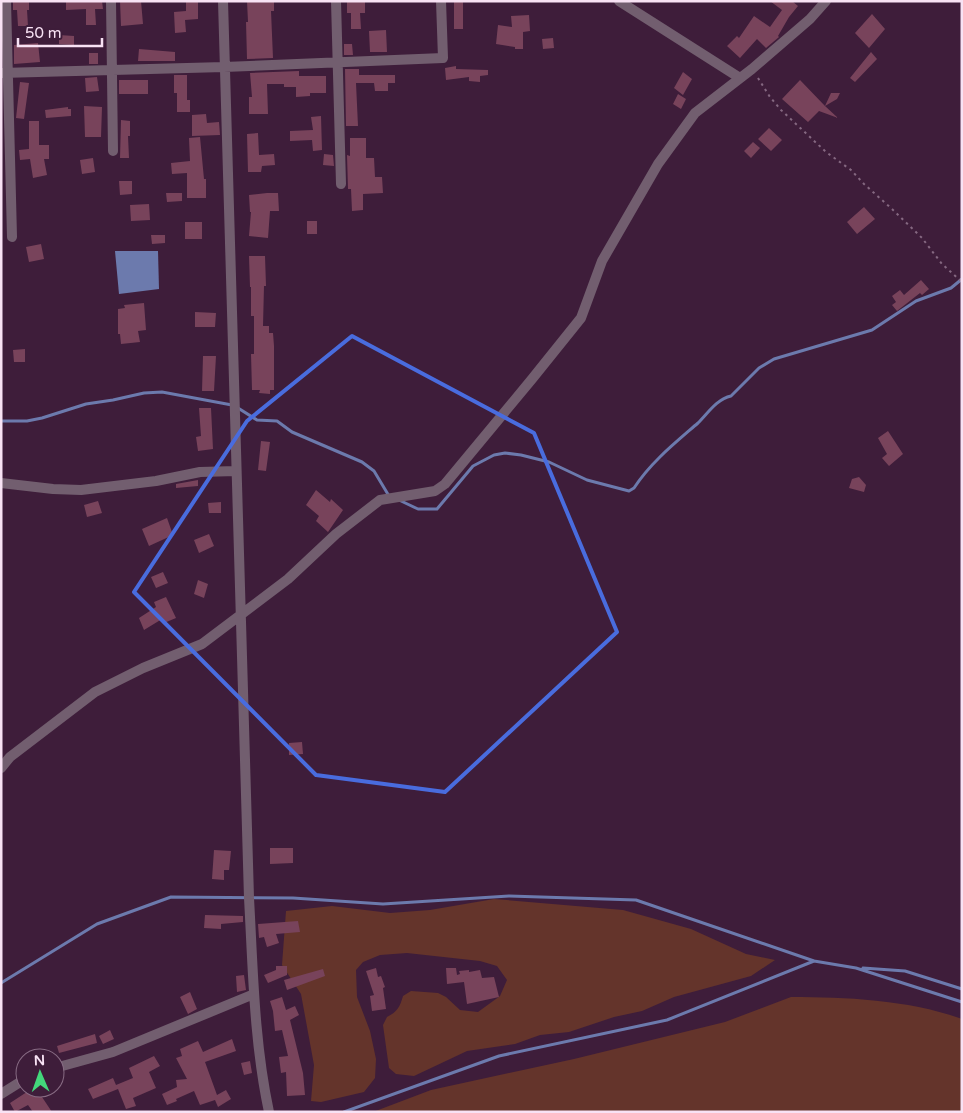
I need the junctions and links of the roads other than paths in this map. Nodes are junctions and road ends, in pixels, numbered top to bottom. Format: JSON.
{"nodes":[{"id":1,"x":6,"y":1,"type":"edge"},
{"id":2,"x":111,"y":1,"type":"edge"},
{"id":3,"x":223,"y":1,"type":"edge"},
{"id":4,"x":336,"y":1,"type":"edge"},
{"id":5,"x":441,"y":1,"type":"edge"},
{"id":6,"x":619,"y":1,"type":"edge"},
{"id":7,"x":826,"y":1,"type":"edge"},
{"id":8,"x":337,"y":62,"type":"junction"},
{"id":9,"x":224,"y":67,"type":"junction"},
{"id":10,"x":112,"y":70,"type":"junction"},
{"id":11,"x":5,"y":73,"type":"edge"},
{"id":12,"x":740,"y":78,"type":"junction"},
{"id":13,"x":113,"y":151,"type":"dead end"},
{"id":14,"x":341,"y":184,"type":"dead end"},
{"id":15,"x":12,"y":237,"type":"dead end"},
{"id":16,"x":236,"y":471,"type":"junction"},
{"id":17,"x":1,"y":483,"type":"edge"},
{"id":18,"x":240,"y":615,"type":"junction"},
{"id":19,"x":1,"y":768,"type":"edge"},
{"id":20,"x":254,"y":994,"type":"junction"},
{"id":21,"x":65,"y":1065,"type":"edge"},
{"id":22,"x":15,"y":1085,"type":"edge"},
{"id":23,"x":1,"y":1094,"type":"edge"},
{"id":24,"x":269,"y":1112,"type":"edge"}],
"edges":[{"from":1,"to":11,"type":"street"},
{"from":2,"to":10,"type":"street"},
{"from":3,"to":9,"type":"street"},
{"from":4,"to":8,"type":"street"},
{"from":5,"to":8,"type":"street"},
{"from":6,"to":12,"type":"street"},
{"from":7,"to":12,"type":"street"},
{"from":8,"to":9,"type":"street"},
{"from":8,"to":14,"type":"street"},
{"from":9,"to":10,"type":"street"},
{"from":9,"to":16,"type":"street"},
{"from":10,"to":11,"type":"street"},
{"from":10,"to":13,"type":"street"},
{"from":11,"to":15,"type":"street"},
{"from":12,"to":18,"type":"street"},
{"from":16,"to":17,"type":"street"},
{"from":16,"to":18,"type":"street"},
{"from":18,"to":19,"type":"street"},
{"from":18,"to":20,"type":"street"},
{"from":20,"to":21,"type":"street"},
{"from":20,"to":24,"type":"street"},
{"from":22,"to":23,"type":"street"}]}
